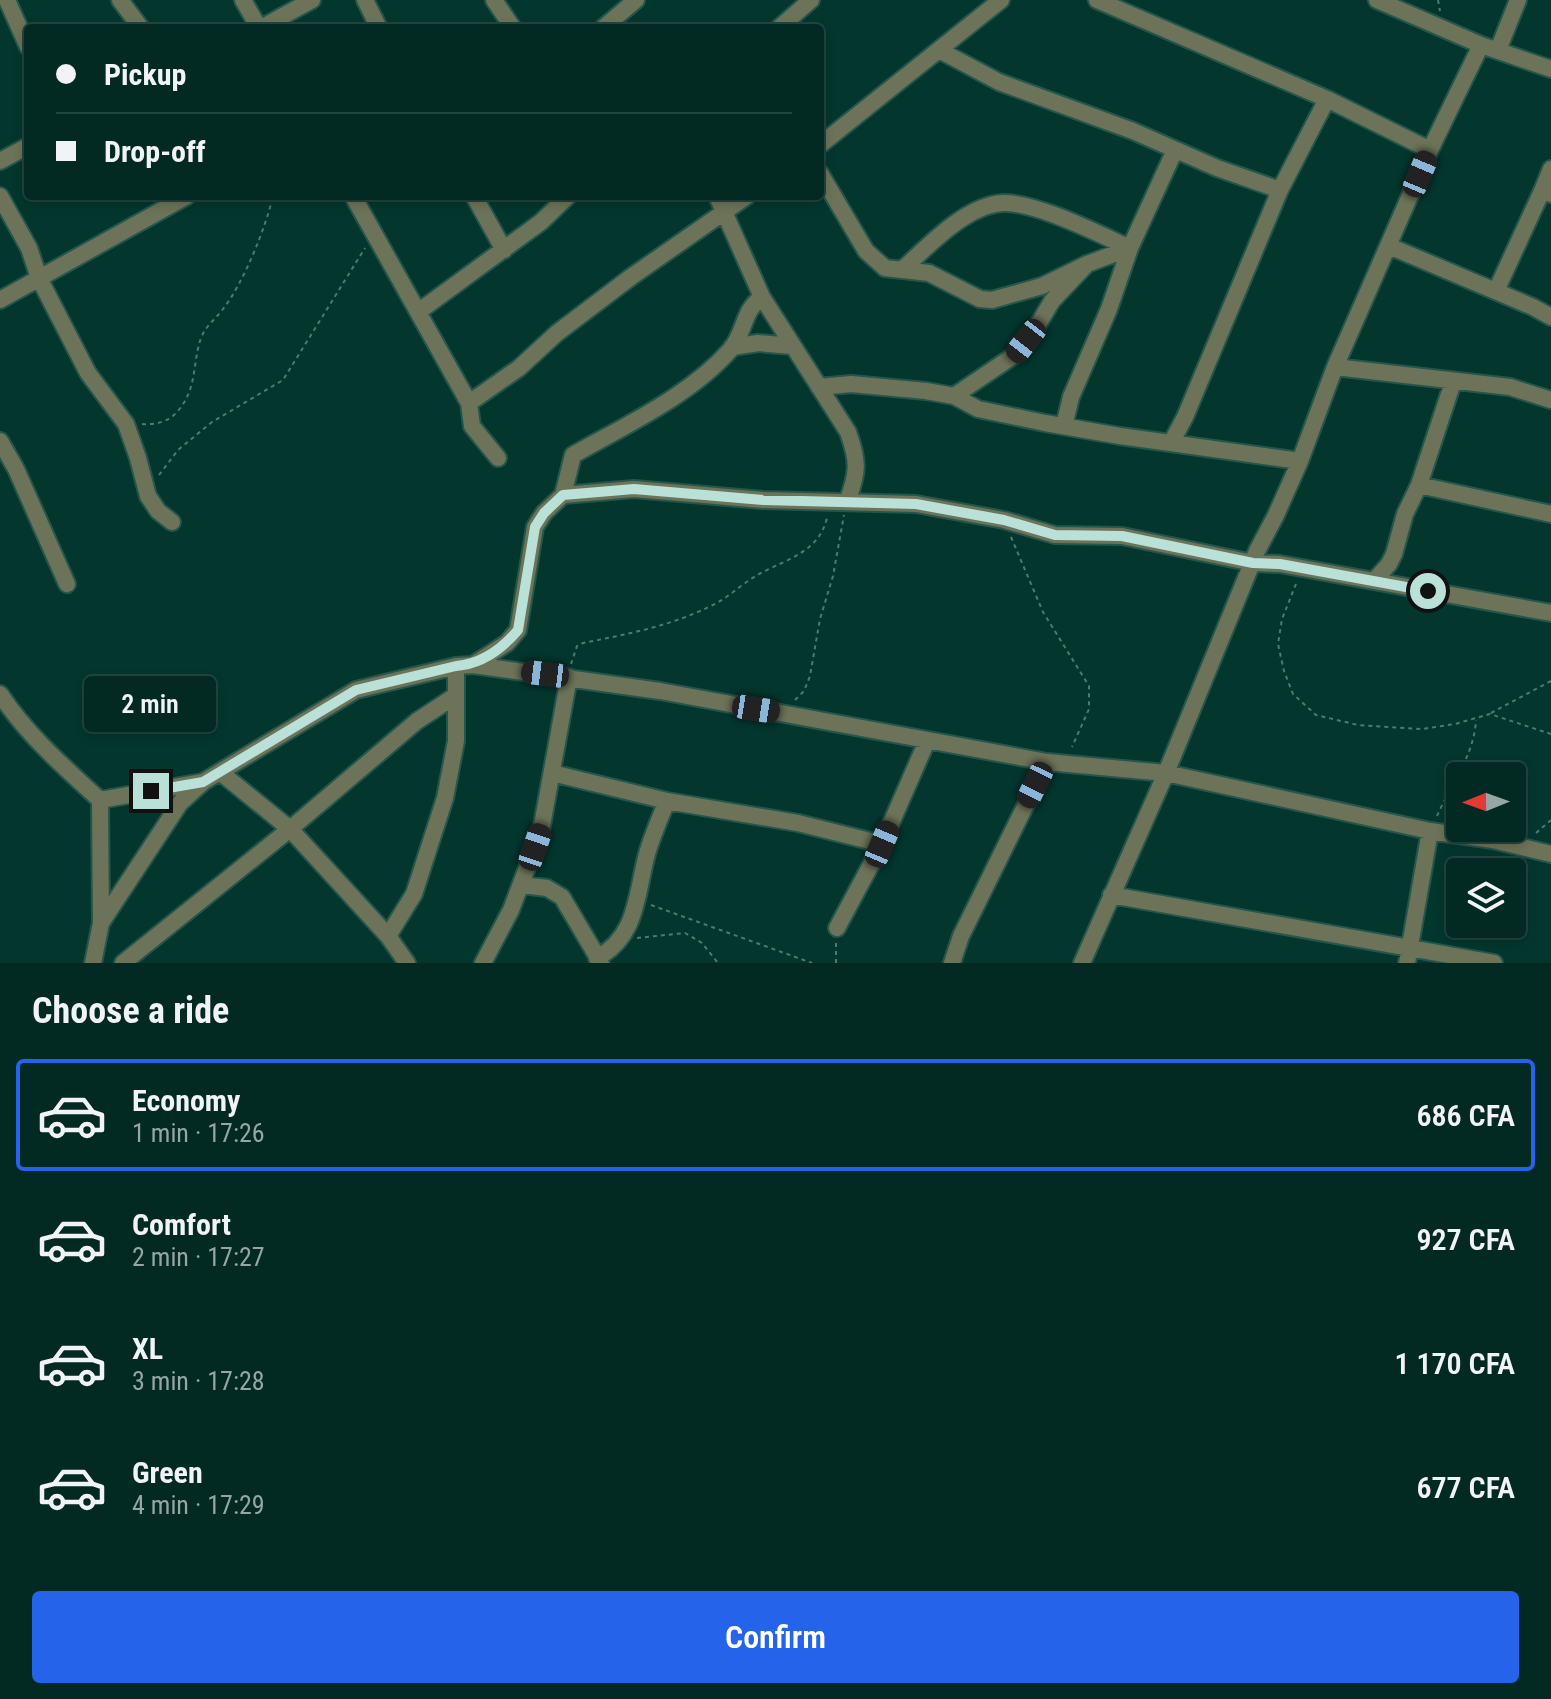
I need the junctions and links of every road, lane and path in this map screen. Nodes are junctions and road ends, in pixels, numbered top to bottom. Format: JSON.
{"nodes":[{"id":1,"x":7,"y":0,"type":"edge"},
{"id":2,"x":120,"y":0,"type":"edge"},
{"id":3,"x":243,"y":0,"type":"edge"},
{"id":4,"x":312,"y":0,"type":"edge"},
{"id":5,"x":365,"y":0,"type":"edge"},
{"id":6,"x":494,"y":0,"type":"edge"},
{"id":7,"x":811,"y":0,"type":"edge"},
{"id":8,"x":1001,"y":0,"type":"edge"},
{"id":9,"x":1097,"y":0,"type":"edge"},
{"id":10,"x":1377,"y":0,"type":"edge"},
{"id":11,"x":1518,"y":0,"type":"edge"},
{"id":12,"x":628,"y":2,"type":"edge"},
{"id":13,"x":138,"y":24,"type":"edge"},
{"id":14,"x":258,"y":24,"type":"edge"},
{"id":15,"x":267,"y":24,"type":"edge"},
{"id":16,"x":377,"y":24,"type":"edge"},
{"id":17,"x":510,"y":24,"type":"edge"},
{"id":18,"x":607,"y":24,"type":"edge"},
{"id":19,"x":784,"y":24,"type":"edge"},
{"id":20,"x":24,"y":38,"type":"edge"},
{"id":21,"x":1481,"y":45,"type":"junction"},
{"id":22,"x":939,"y":50,"type":"junction"},
{"id":23,"x":1498,"y":50,"type":"junction"},
{"id":24,"x":1551,"y":69,"type":"edge"},
{"id":25,"x":1327,"y":99,"type":"junction"},
{"id":26,"x":824,"y":142,"type":"edge"},
{"id":27,"x":24,"y":148,"type":"edge"},
{"id":28,"x":1175,"y":150,"type":"junction"},
{"id":29,"x":1430,"y":150,"type":"junction"},
{"id":30,"x":0,"y":161,"type":"edge"},
{"id":31,"x":1551,"y":169,"type":"edge"},
{"id":32,"x":824,"y":180,"type":"edge"},
{"id":33,"x":1280,"y":190,"type":"junction"},
{"id":34,"x":1546,"y":192,"type":"edge"},
{"id":35,"x":0,"y":196,"type":"edge"},
{"id":36,"x":180,"y":200,"type":"edge"},
{"id":37,"x":272,"y":200,"type":"edge"},
{"id":38,"x":355,"y":200,"type":"edge"},
{"id":39,"x":476,"y":200,"type":"edge"},
{"id":40,"x":563,"y":200,"type":"edge"},
{"id":41,"x":720,"y":203,"type":"edge"},
{"id":42,"x":374,"y":233,"type":"junction"},
{"id":43,"x":1389,"y":246,"type":"junction"},
{"id":44,"x":1130,"y":248,"type":"junction"},
{"id":45,"x":504,"y":250,"type":"junction"},
{"id":46,"x":1087,"y":264,"type":"junction"},
{"id":47,"x":902,"y":270,"type":"junction"},
{"id":48,"x":39,"y":278,"type":"junction"},
{"id":49,"x":1496,"y":291,"type":"junction"},
{"id":50,"x":762,"y":297,"type":"junction"},
{"id":51,"x":0,"y":300,"type":"edge"},
{"id":52,"x":418,"y":312,"type":"junction"},
{"id":53,"x":1551,"y":317,"type":"edge"},
{"id":54,"x":792,"y":346,"type":"junction"},
{"id":55,"x":732,"y":347,"type":"junction"},
{"id":56,"x":1335,"y":367,"type":"junction"},
{"id":57,"x":1453,"y":382,"type":"junction"},
{"id":58,"x":819,"y":387,"type":"junction"},
{"id":59,"x":954,"y":396,"type":"junction"},
{"id":60,"x":1551,"y":400,"type":"edge"},
{"id":61,"x":469,"y":403,"type":"junction"},
{"id":62,"x":123,"y":419,"type":"junction"},
{"id":63,"x":1064,"y":426,"type":"junction"},
{"id":64,"x":0,"y":441,"type":"edge"},
{"id":65,"x":1171,"y":443,"type":"junction"},
{"id":66,"x":498,"y":458,"type":"dead end"},
{"id":67,"x":1300,"y":461,"type":"junction"},
{"id":68,"x":1419,"y":485,"type":"junction"},
{"id":69,"x":563,"y":495,"type":"junction"},
{"id":70,"x":148,"y":496,"type":"junction"},
{"id":71,"x":839,"y":502,"type":"junction"},
{"id":72,"x":1551,"y":514,"type":"edge"},
{"id":73,"x":1004,"y":520,"type":"junction"},
{"id":74,"x":172,"y":522,"type":"dead end"},
{"id":75,"x":1253,"y":563,"type":"junction"},
{"id":76,"x":1302,"y":568,"type":"junction"},
{"id":77,"x":1374,"y":581,"type":"junction"},
{"id":78,"x":67,"y":584,"type":"dead end"},
{"id":79,"x":1551,"y":613,"type":"edge"},
{"id":80,"x":465,"y":665,"type":"junction"},
{"id":81,"x":569,"y":677,"type":"junction"},
{"id":82,"x":1551,"y":681,"type":"edge"},
{"id":83,"x":0,"y":694,"type":"edge"},
{"id":84,"x":455,"y":696,"type":"junction"},
{"id":85,"x":773,"y":712,"type":"junction"},
{"id":86,"x":1490,"y":714,"type":"junction"},
{"id":87,"x":1476,"y":718,"type":"junction"},
{"id":88,"x":1551,"y":734,"type":"edge"},
{"id":89,"x":927,"y":741,"type":"junction"},
{"id":90,"x":1047,"y":762,"type":"junction"},
{"id":91,"x":1067,"y":764,"type":"junction"},
{"id":92,"x":220,"y":772,"type":"junction"},
{"id":93,"x":552,"y":773,"type":"junction"},
{"id":94,"x":1166,"y":773,"type":"junction"},
{"id":95,"x":203,"y":782,"type":"junction"},
{"id":96,"x":100,"y":800,"type":"junction"},
{"id":97,"x":667,"y":801,"type":"junction"},
{"id":98,"x":1551,"y":820,"type":"edge"},
{"id":99,"x":290,"y":829,"type":"junction"},
{"id":100,"x":1430,"y":831,"type":"junction"},
{"id":101,"x":882,"y":844,"type":"junction"},
{"id":102,"x":1520,"y":848,"type":"junction"},
{"id":103,"x":1551,"y":854,"type":"edge"},
{"id":104,"x":522,"y":885,"type":"junction"},
{"id":105,"x":1111,"y":895,"type":"junction"},
{"id":106,"x":638,"y":901,"type":"junction"},
{"id":107,"x":101,"y":923,"type":"junction"},
{"id":108,"x":837,"y":928,"type":"joint"},
{"id":109,"x":388,"y":936,"type":"junction"},
{"id":110,"x":617,"y":945,"type":"junction"},
{"id":111,"x":1408,"y":956,"type":"edge"},
{"id":112,"x":599,"y":961,"type":"edge"},
{"id":113,"x":93,"y":963,"type":"edge"},
{"id":114,"x":123,"y":963,"type":"edge"},
{"id":115,"x":407,"y":963,"type":"edge"},
{"id":116,"x":483,"y":963,"type":"edge"},
{"id":117,"x":718,"y":963,"type":"edge"},
{"id":118,"x":812,"y":963,"type":"edge"},
{"id":119,"x":836,"y":963,"type":"edge"},
{"id":120,"x":952,"y":963,"type":"edge"},
{"id":121,"x":1082,"y":963,"type":"edge"},
{"id":122,"x":1494,"y":963,"type":"edge"}],
"edges":[{"from":1,"to":20,"type":"street"},
{"from":2,"to":13,"type":"street"},
{"from":3,"to":14,"type":"street"},
{"from":4,"to":15,"type":"street"},
{"from":5,"to":16,"type":"street"},
{"from":6,"to":17,"type":"street"},
{"from":7,"to":19,"type":"street"},
{"from":8,"to":22,"type":"street"},
{"from":9,"to":25,"type":"street"},
{"from":10,"to":21,"type":"street"},
{"from":11,"to":23,"type":"street"},
{"from":12,"to":18,"type":"street"},
{"from":21,"to":23,"type":"street"},
{"from":21,"to":29,"type":"street"},
{"from":22,"to":26,"type":"street"},
{"from":22,"to":28,"type":"street"},
{"from":23,"to":24,"type":"street"},
{"from":25,"to":29,"type":"street"},
{"from":25,"to":33,"type":"street"},
{"from":27,"to":30,"type":"street"},
{"from":28,"to":33,"type":"street"},
{"from":28,"to":44,"type":"street"},
{"from":29,"to":43,"type":"street"},
{"from":31,"to":34,"type":"street"},
{"from":32,"to":47,"type":"street"},
{"from":33,"to":65,"type":"street"},
{"from":34,"to":49,"type":"street"},
{"from":35,"to":48,"type":"street"},
{"from":36,"to":48,"type":"street"},
{"from":37,"to":62,"type":"path"},
{"from":38,"to":42,"type":"street"},
{"from":39,"to":45,"type":"street"},
{"from":40,"to":45,"type":"street"},
{"from":41,"to":50,"type":"street"},
{"from":41,"to":61,"type":"street"},
{"from":42,"to":52,"type":"street"},
{"from":42,"to":70,"type":"path"},
{"from":43,"to":49,"type":"street"},
{"from":43,"to":56,"type":"street"},
{"from":44,"to":46,"type":"street"},
{"from":44,"to":47,"type":"street"},
{"from":44,"to":63,"type":"street"},
{"from":45,"to":52,"type":"street"},
{"from":46,"to":47,"type":"street"},
{"from":46,"to":59,"type":"street"},
{"from":48,"to":51,"type":"street"},
{"from":48,"to":62,"type":"street"},
{"from":49,"to":53,"type":"street"},
{"from":50,"to":54,"type":"street"},
{"from":50,"to":55,"type":"street"},
{"from":52,"to":61,"type":"street"},
{"from":54,"to":55,"type":"street"},
{"from":54,"to":58,"type":"street"},
{"from":55,"to":69,"type":"street"},
{"from":56,"to":57,"type":"street"},
{"from":56,"to":67,"type":"street"},
{"from":57,"to":60,"type":"street"},
{"from":57,"to":68,"type":"street"},
{"from":58,"to":59,"type":"street"},
{"from":58,"to":71,"type":"street"},
{"from":59,"to":63,"type":"street"},
{"from":61,"to":66,"type":"street"},
{"from":62,"to":70,"type":"street"},
{"from":63,"to":65,"type":"street"},
{"from":64,"to":78,"type":"street"},
{"from":65,"to":67,"type":"street"},
{"from":67,"to":75,"type":"street"},
{"from":68,"to":72,"type":"street"},
{"from":68,"to":77,"type":"street"},
{"from":69,"to":71,"type":"street"},
{"from":69,"to":80,"type":"street"},
{"from":70,"to":74,"type":"street"},
{"from":71,"to":73,"type":"street"},
{"from":71,"to":81,"type":"path"},
{"from":71,"to":85,"type":"path"},
{"from":73,"to":75,"type":"street"},
{"from":73,"to":91,"type":"path"},
{"from":75,"to":76,"type":"street"},
{"from":75,"to":94,"type":"street"},
{"from":76,"to":77,"type":"street"},
{"from":76,"to":87,"type":"path"},
{"from":77,"to":79,"type":"street"},
{"from":80,"to":81,"type":"street"},
{"from":80,"to":84,"type":"street"},
{"from":80,"to":92,"type":"street"},
{"from":81,"to":85,"type":"street"},
{"from":81,"to":93,"type":"street"},
{"from":82,"to":86,"type":"path"},
{"from":83,"to":96,"type":"street"},
{"from":84,"to":99,"type":"street"},
{"from":84,"to":109,"type":"street"},
{"from":85,"to":89,"type":"street"},
{"from":86,"to":87,"type":"path"},
{"from":86,"to":88,"type":"path"},
{"from":87,"to":100,"type":"path"},
{"from":89,"to":90,"type":"street"},
{"from":89,"to":101,"type":"street"},
{"from":90,"to":91,"type":"street"},
{"from":90,"to":120,"type":"street"},
{"from":91,"to":94,"type":"street"},
{"from":92,"to":95,"type":"street"},
{"from":92,"to":99,"type":"street"},
{"from":93,"to":97,"type":"street"},
{"from":93,"to":104,"type":"street"},
{"from":94,"to":100,"type":"street"},
{"from":94,"to":105,"type":"street"},
{"from":95,"to":96,"type":"street"},
{"from":95,"to":107,"type":"street"},
{"from":96,"to":107,"type":"street"},
{"from":97,"to":101,"type":"street"},
{"from":97,"to":106,"type":"street"},
{"from":98,"to":102,"type":"path"},
{"from":99,"to":109,"type":"street"},
{"from":99,"to":114,"type":"street"},
{"from":100,"to":102,"type":"street"},
{"from":100,"to":111,"type":"street"},
{"from":101,"to":108,"type":"street"},
{"from":102,"to":103,"type":"street"},
{"from":104,"to":112,"type":"street"},
{"from":104,"to":116,"type":"street"},
{"from":105,"to":111,"type":"street"},
{"from":105,"to":121,"type":"street"},
{"from":106,"to":110,"type":"street"},
{"from":106,"to":118,"type":"path"},
{"from":107,"to":113,"type":"street"},
{"from":108,"to":119,"type":"path"},
{"from":109,"to":115,"type":"street"},
{"from":110,"to":112,"type":"street"},
{"from":110,"to":117,"type":"path"},
{"from":111,"to":122,"type":"street"}]}
